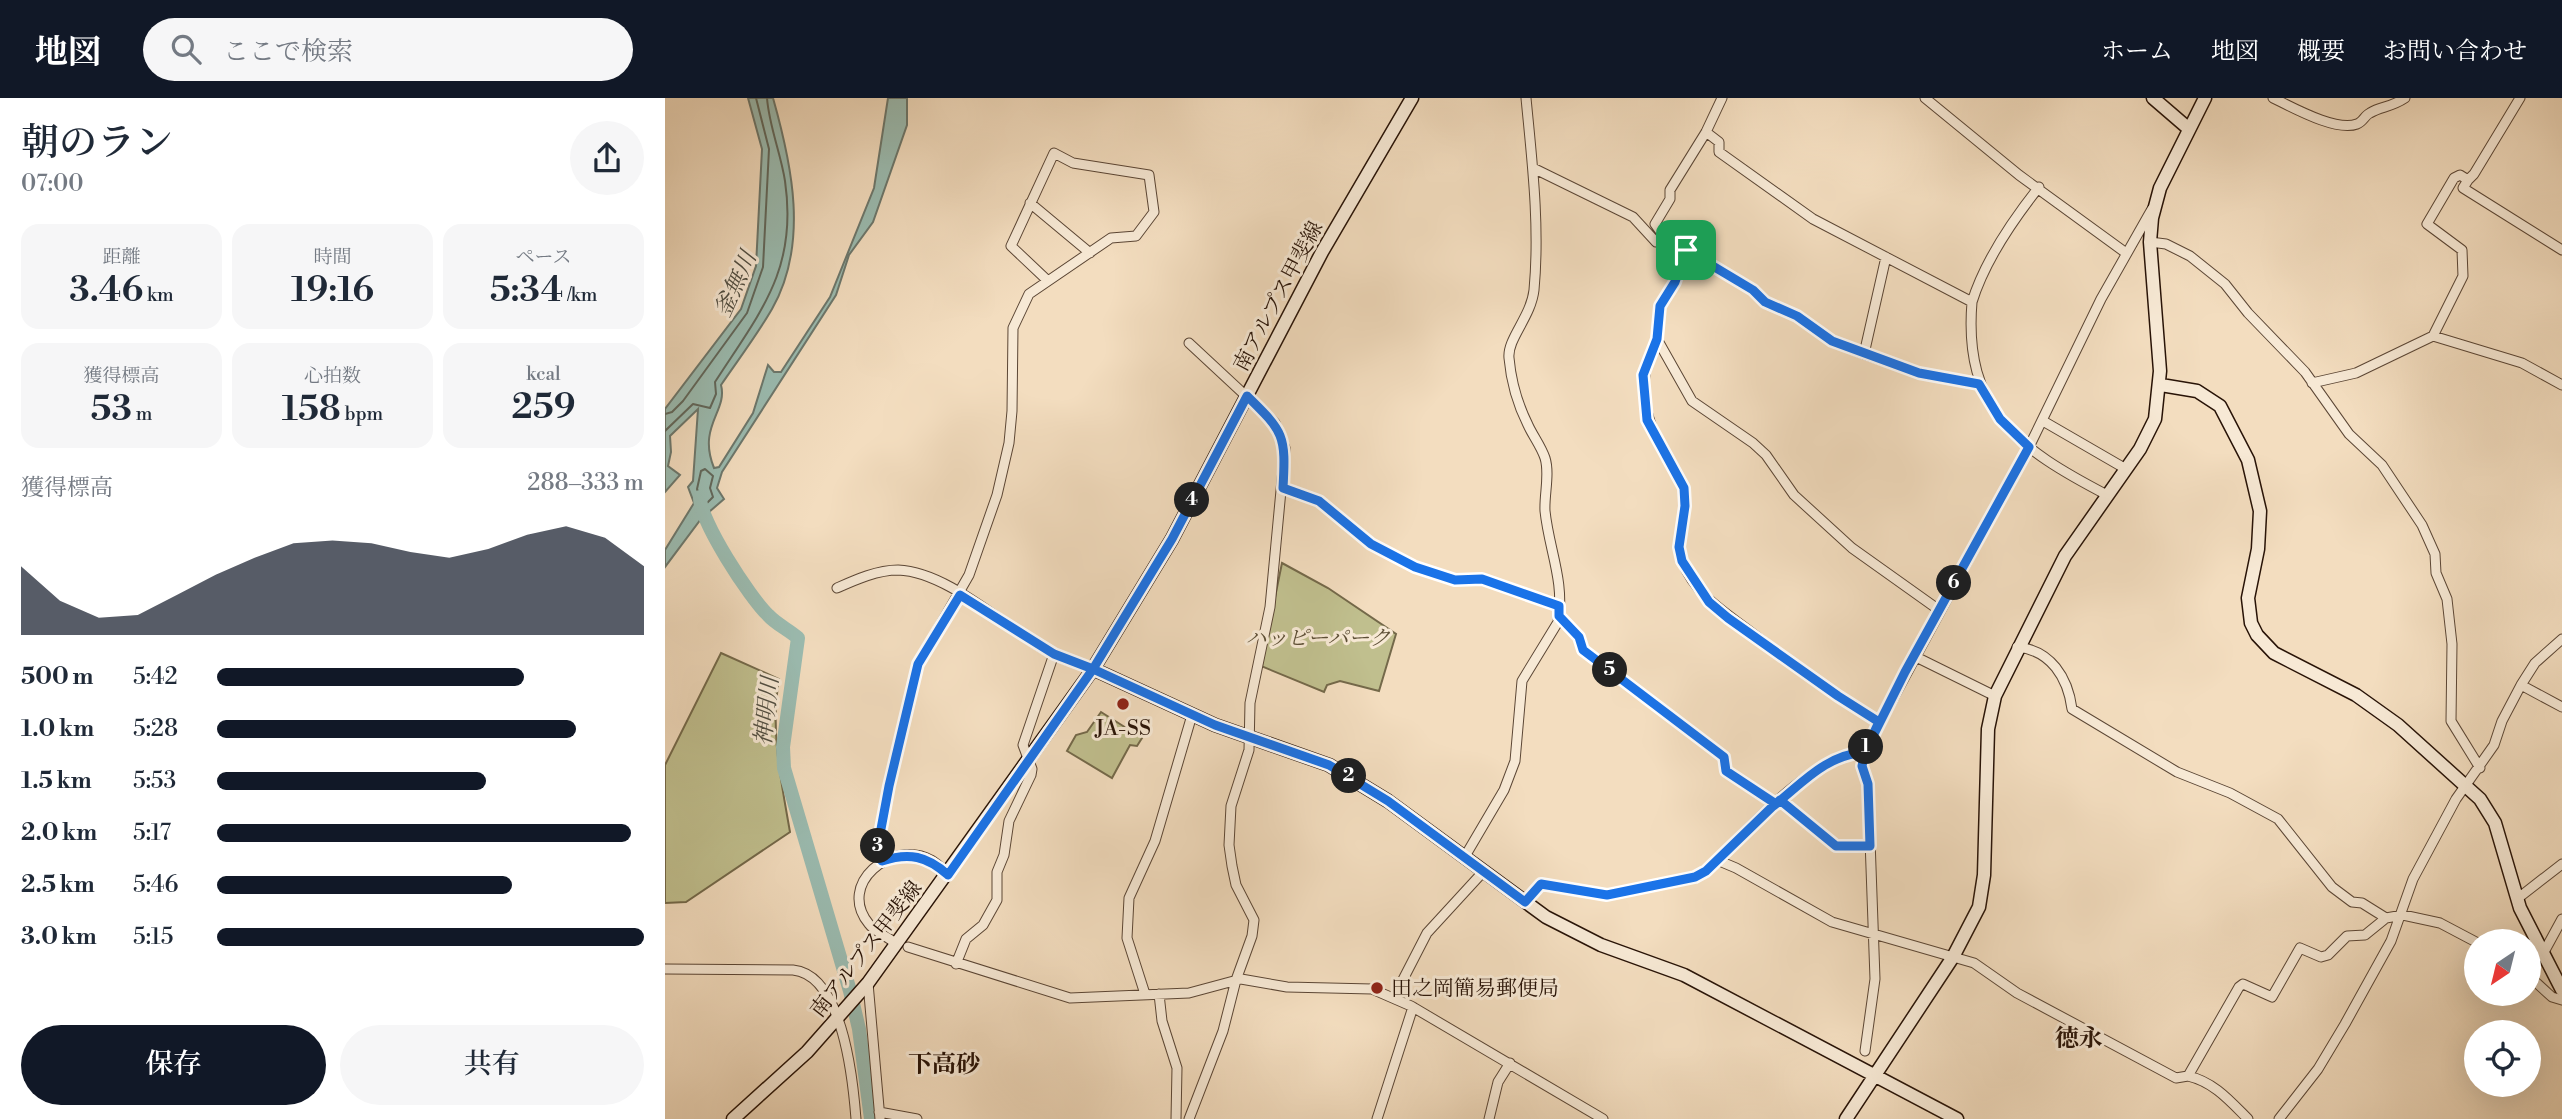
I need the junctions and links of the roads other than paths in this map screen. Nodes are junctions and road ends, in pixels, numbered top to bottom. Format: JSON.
{"nodes":[{"id":1,"x":1412,"y":98,"type":"edge"},
{"id":2,"x":1526,"y":98,"type":"edge"},
{"id":3,"x":1722,"y":98,"type":"edge"},
{"id":4,"x":1926,"y":98,"type":"edge"},
{"id":5,"x":2153,"y":98,"type":"edge"},
{"id":6,"x":2205,"y":98,"type":"edge"},
{"id":7,"x":2273,"y":98,"type":"edge"},
{"id":8,"x":2405,"y":98,"type":"edge"},
{"id":9,"x":2520,"y":98,"type":"edge"},
{"id":10,"x":2189,"y":129,"type":"junction"},
{"id":11,"x":1706,"y":132,"type":"junction"},
{"id":12,"x":1533,"y":169,"type":"junction"},
{"id":13,"x":2468,"y":180,"type":"junction"},
{"id":14,"x":2039,"y":187,"type":"junction"},
{"id":15,"x":1030,"y":203,"type":"junction"},
{"id":16,"x":2155,"y":205,"type":"junction"},
{"id":17,"x":1665,"y":238,"type":"junction"},
{"id":18,"x":2150,"y":242,"type":"junction"},
{"id":19,"x":1686,"y":250,"type":"junction"},
{"id":20,"x":2562,"y":250,"type":"edge"},
{"id":21,"x":1090,"y":253,"type":"junction"},
{"id":22,"x":2126,"y":253,"type":"junction"},
{"id":23,"x":1886,"y":257,"type":"junction"},
{"id":24,"x":1048,"y":281,"type":"junction"},
{"id":25,"x":1972,"y":302,"type":"junction"},
{"id":26,"x":2433,"y":336,"type":"junction"},
{"id":27,"x":1657,"y":339,"type":"junction"},
{"id":28,"x":1189,"y":343,"type":"dead end"},
{"id":29,"x":1864,"y":354,"type":"junction"},
{"id":30,"x":2312,"y":383,"type":"junction"},
{"id":31,"x":1979,"y":384,"type":"junction"},
{"id":32,"x":2562,"y":384,"type":"edge"},
{"id":33,"x":2161,"y":385,"type":"junction"},
{"id":34,"x":1247,"y":396,"type":"junction"},
{"id":35,"x":2043,"y":421,"type":"junction"},
{"id":36,"x":2029,"y":447,"type":"junction"},
{"id":37,"x":2126,"y":469,"type":"junction"},
{"id":38,"x":1283,"y":488,"type":"junction"},
{"id":39,"x":2107,"y":495,"type":"junction"},
{"id":40,"x":837,"y":588,"type":"dead end"},
{"id":41,"x":960,"y":595,"type":"junction"},
{"id":42,"x":1939,"y":610,"type":"junction"},
{"id":43,"x":1559,"y":611,"type":"junction"},
{"id":44,"x":2562,"y":639,"type":"edge"},
{"id":45,"x":2017,"y":647,"type":"junction"},
{"id":46,"x":1054,"y":654,"type":"junction"},
{"id":47,"x":1914,"y":656,"type":"junction"},
{"id":48,"x":1093,"y":669,"type":"junction"},
{"id":49,"x":2521,"y":685,"type":"junction"},
{"id":50,"x":1995,"y":696,"type":"junction"},
{"id":51,"x":2562,"y":706,"type":"edge"},
{"id":52,"x":1192,"y":715,"type":"junction"},
{"id":53,"x":1879,"y":722,"type":"junction"},
{"id":54,"x":1249,"y":736,"type":"junction"},
{"id":55,"x":1865,"y":752,"type":"junction"},
{"id":56,"x":1028,"y":759,"type":"junction"},
{"id":57,"x":2480,"y":768,"type":"junction"},
{"id":58,"x":2467,"y":785,"type":"junction"},
{"id":59,"x":1778,"y":802,"type":"junction"},
{"id":60,"x":1870,"y":846,"type":"junction"},
{"id":61,"x":1464,"y":858,"type":"junction"},
{"id":62,"x":1717,"y":860,"type":"junction"},
{"id":63,"x":882,"y":861,"type":"junction"},
{"id":64,"x":2562,"y":864,"type":"edge"},
{"id":65,"x":1483,"y":872,"type":"junction"},
{"id":66,"x":948,"y":875,"type":"junction"},
{"id":67,"x":2517,"y":899,"type":"junction"},
{"id":68,"x":1525,"y":902,"type":"junction"},
{"id":69,"x":2403,"y":915,"type":"junction"},
{"id":70,"x":2386,"y":918,"type":"junction"},
{"id":71,"x":2562,"y":919,"type":"edge"},
{"id":72,"x":1874,"y":933,"type":"junction"},
{"id":73,"x":2464,"y":936,"type":"edge"},
{"id":74,"x":891,"y":940,"type":"dead end"},
{"id":75,"x":908,"y":947,"type":"dead end"},
{"id":76,"x":2544,"y":952,"type":"junction"},
{"id":77,"x":1953,"y":957,"type":"junction"},
{"id":78,"x":956,"y":964,"type":"junction"},
{"id":79,"x":665,"y":969,"type":"edge"},
{"id":80,"x":1236,"y":979,"type":"junction"},
{"id":81,"x":2541,"y":987,"type":"edge"},
{"id":82,"x":864,"y":988,"type":"junction"},
{"id":83,"x":2562,"y":990,"type":"edge"},
{"id":84,"x":1145,"y":994,"type":"junction"},
{"id":85,"x":1159,"y":994,"type":"junction"},
{"id":86,"x":1394,"y":997,"type":"junction"},
{"id":87,"x":2562,"y":1000,"type":"edge"},
{"id":88,"x":1413,"y":1007,"type":"junction"},
{"id":89,"x":841,"y":1017,"type":"junction"},
{"id":90,"x":1865,"y":1051,"type":"dead end"},
{"id":91,"x":1510,"y":1063,"type":"junction"},
{"id":92,"x":1872,"y":1075,"type":"junction"},
{"id":93,"x":2188,"y":1076,"type":"junction"},
{"id":94,"x":743,"y":1113,"type":"edge"},
{"id":95,"x":879,"y":1115,"type":"edge"},
{"id":96,"x":733,"y":1119,"type":"edge"},
{"id":97,"x":856,"y":1119,"type":"edge"},
{"id":98,"x":917,"y":1119,"type":"edge"},
{"id":99,"x":1176,"y":1119,"type":"edge"},
{"id":100,"x":1189,"y":1119,"type":"edge"},
{"id":101,"x":1377,"y":1119,"type":"edge"},
{"id":102,"x":1489,"y":1119,"type":"edge"},
{"id":103,"x":1603,"y":1119,"type":"edge"},
{"id":104,"x":1846,"y":1119,"type":"edge"},
{"id":105,"x":1957,"y":1119,"type":"edge"},
{"id":106,"x":2248,"y":1119,"type":"edge"},
{"id":107,"x":2279,"y":1119,"type":"edge"}],
"edges":[{"from":1,"to":34,"type":"street","name":"南アルプス甲斐線"},
{"from":2,"to":12,"type":"street"},
{"from":3,"to":11,"type":"street"},
{"from":4,"to":14,"type":"street"},
{"from":5,"to":10,"type":"street"},
{"from":6,"to":10,"type":"street"},
{"from":7,"to":8,"type":"street"},
{"from":9,"to":13,"type":"street"},
{"from":10,"to":16,"type":"street"},
{"from":11,"to":17,"type":"street"},
{"from":11,"to":23,"type":"street"},
{"from":12,"to":17,"type":"street"},
{"from":12,"to":43,"type":"street"},
{"from":13,"to":20,"type":"street"},
{"from":13,"to":26,"type":"street"},
{"from":14,"to":22,"type":"street"},
{"from":14,"to":25,"type":"street"},
{"from":15,"to":21,"type":"street"},
{"from":15,"to":21,"type":"street"},
{"from":15,"to":24,"type":"street"},
{"from":16,"to":18,"type":"street"},
{"from":16,"to":22,"type":"street"},
{"from":17,"to":19,"type":"street"},
{"from":18,"to":30,"type":"street"},
{"from":18,"to":33,"type":"street"},
{"from":19,"to":27,"type":"street"},
{"from":19,"to":29,"type":"street"},
{"from":21,"to":24,"type":"street"},
{"from":22,"to":35,"type":"street"},
{"from":23,"to":25,"type":"street"},
{"from":23,"to":29,"type":"street"},
{"from":24,"to":41,"type":"street"},
{"from":25,"to":31,"type":"street"},
{"from":26,"to":30,"type":"street"},
{"from":26,"to":32,"type":"street"},
{"from":27,"to":42,"type":"street"},
{"from":27,"to":53,"type":"street"},
{"from":28,"to":34,"type":"street"},
{"from":29,"to":31,"type":"street"},
{"from":30,"to":57,"type":"street"},
{"from":31,"to":36,"type":"street"},
{"from":33,"to":37,"type":"street"},
{"from":33,"to":58,"type":"street"},
{"from":34,"to":38,"type":"street"},
{"from":34,"to":48,"type":"street","name":"南アルプス甲斐線"},
{"from":35,"to":36,"type":"street"},
{"from":35,"to":37,"type":"street"},
{"from":36,"to":39,"type":"street"},
{"from":36,"to":42,"type":"street"},
{"from":37,"to":39,"type":"street"},
{"from":38,"to":43,"type":"street"},
{"from":38,"to":54,"type":"street"},
{"from":39,"to":45,"type":"street"},
{"from":40,"to":41,"type":"street"},
{"from":41,"to":46,"type":"street"},
{"from":41,"to":63,"type":"street"},
{"from":42,"to":47,"type":"street"},
{"from":43,"to":59,"type":"street"},
{"from":43,"to":61,"type":"street"},
{"from":44,"to":49,"type":"street"},
{"from":45,"to":50,"type":"street"},
{"from":45,"to":70,"type":"street"},
{"from":46,"to":48,"type":"street"},
{"from":46,"to":56,"type":"street"},
{"from":47,"to":50,"type":"street"},
{"from":47,"to":53,"type":"street"},
{"from":48,"to":52,"type":"street"},
{"from":48,"to":56,"type":"street","name":"南アルプス甲斐線"},
{"from":49,"to":51,"type":"street"},
{"from":49,"to":57,"type":"street"},
{"from":50,"to":77,"type":"street"},
{"from":52,"to":54,"type":"street"},
{"from":52,"to":84,"type":"street"},
{"from":53,"to":55,"type":"street"},
{"from":54,"to":61,"type":"street"},
{"from":54,"to":80,"type":"street"},
{"from":55,"to":59,"type":"street"},
{"from":55,"to":60,"type":"street"},
{"from":56,"to":66,"type":"street","name":"南アルプス甲斐線"},
{"from":56,"to":78,"type":"street"},
{"from":57,"to":58,"type":"street"},
{"from":58,"to":67,"type":"street"},
{"from":58,"to":69,"type":"street"},
{"from":59,"to":60,"type":"street"},
{"from":59,"to":62,"type":"street"},
{"from":60,"to":72,"type":"street"},
{"from":61,"to":65,"type":"street"},
{"from":62,"to":68,"type":"street"},
{"from":62,"to":72,"type":"street"},
{"from":63,"to":66,"type":"street"},
{"from":63,"to":74,"type":"street"},
{"from":64,"to":67,"type":"street"},
{"from":65,"to":68,"type":"street"},
{"from":65,"to":86,"type":"street"},
{"from":66,"to":82,"type":"street","name":"南アルプス甲斐線"},
{"from":67,"to":76,"type":"street"},
{"from":68,"to":92,"type":"street"},
{"from":69,"to":70,"type":"street"},
{"from":69,"to":73,"type":"street"},
{"from":69,"to":107,"type":"street"},
{"from":70,"to":93,"type":"street"},
{"from":71,"to":76,"type":"street"},
{"from":72,"to":77,"type":"street"},
{"from":72,"to":90,"type":"street"},
{"from":75,"to":78,"type":"street"},
{"from":76,"to":83,"type":"street"},
{"from":77,"to":92,"type":"street"},
{"from":77,"to":93,"type":"street"},
{"from":78,"to":84,"type":"street"},
{"from":79,"to":89,"type":"street"},
{"from":80,"to":85,"type":"street"},
{"from":80,"to":86,"type":"street"},
{"from":80,"to":100,"type":"street"},
{"from":81,"to":87,"type":"street"},
{"from":82,"to":89,"type":"street","name":"南アルプス甲斐線"},
{"from":82,"to":95,"type":"street"},
{"from":84,"to":85,"type":"street"},
{"from":85,"to":99,"type":"street"},
{"from":86,"to":88,"type":"street"},
{"from":88,"to":91,"type":"street"},
{"from":88,"to":101,"type":"street"},
{"from":89,"to":94,"type":"street","name":"南アルプス甲斐線"},
{"from":89,"to":97,"type":"street"},
{"from":91,"to":102,"type":"street"},
{"from":91,"to":103,"type":"street"},
{"from":92,"to":104,"type":"street"},
{"from":92,"to":105,"type":"street"},
{"from":93,"to":106,"type":"street"},
{"from":94,"to":96,"type":"street","name":"南アルプス甲斐線"},
{"from":95,"to":98,"type":"street"}]}
